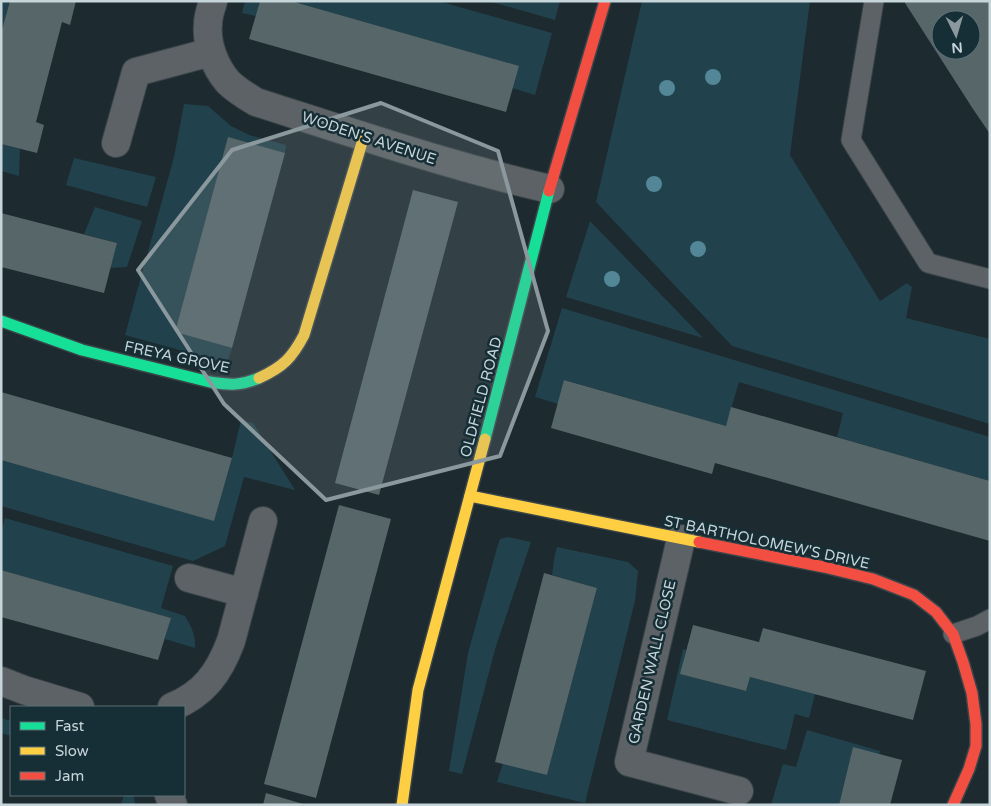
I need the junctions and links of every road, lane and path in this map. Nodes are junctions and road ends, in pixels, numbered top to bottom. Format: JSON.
{"nodes":[{"id":1,"x":213,"y":1,"type":"edge"},
{"id":2,"x":605,"y":1,"type":"edge"},
{"id":3,"x":874,"y":1,"type":"edge"},
{"id":4,"x":211,"y":52,"type":"junction"},
{"id":5,"x":364,"y":136,"type":"junction"},
{"id":6,"x":116,"y":143,"type":"dead end"},
{"id":7,"x":550,"y":189,"type":"junction"},
{"id":8,"x":990,"y":279,"type":"edge"},
{"id":9,"x":1,"y":321,"type":"edge"},
{"id":10,"x":470,"y":496,"type":"junction"},
{"id":11,"x":264,"y":522,"type":"dead end"},
{"id":12,"x":681,"y":539,"type":"junction"},
{"id":13,"x":189,"y":578,"type":"dead end"},
{"id":14,"x":244,"y":593,"type":"junction"},
{"id":15,"x":990,"y":620,"type":"edge"},
{"id":16,"x":953,"y":634,"type":"junction"},
{"id":17,"x":1,"y":680,"type":"edge"},
{"id":18,"x":77,"y":706,"type":"edge"},
{"id":19,"x":174,"y":706,"type":"edge"},
{"id":20,"x":739,"y":791,"type":"dead end"},
{"id":21,"x":402,"y":805,"type":"edge"},
{"id":22,"x":953,"y":805,"type":"edge"}],
"edges":[{"from":1,"to":4,"type":"street","name":"WODEN'S AVENUE"},
{"from":2,"to":7,"type":"street","name":"OLDFIELD ROAD"},
{"from":3,"to":8,"type":"lane"},
{"from":4,"to":5,"type":"street","name":"WODEN'S AVENUE"},
{"from":4,"to":6,"type":"street"},
{"from":5,"to":7,"type":"street","name":"WODEN'S AVENUE"},
{"from":5,"to":9,"type":"street","name":"FREYA GROVE"},
{"from":7,"to":10,"type":"street","name":"OLDFIELD ROAD"},
{"from":10,"to":12,"type":"street","name":"ST BARTHOLOMEW'S DRIVE"},
{"from":10,"to":21,"type":"street","name":"OLDFIELD ROAD"},
{"from":11,"to":14,"type":"street"},
{"from":12,"to":16,"type":"street","name":"ST BARTHOLOMEW'S DRIVE"},
{"from":12,"to":20,"type":"street","name":"GARDEN WALL CLOSE"},
{"from":13,"to":14,"type":"street"},
{"from":14,"to":19,"type":"street"},
{"from":15,"to":16,"type":"lane"},
{"from":16,"to":22,"type":"street","name":"ST BARTHOLOMEW'S DRIVE"},
{"from":17,"to":18,"type":"street"}]}
